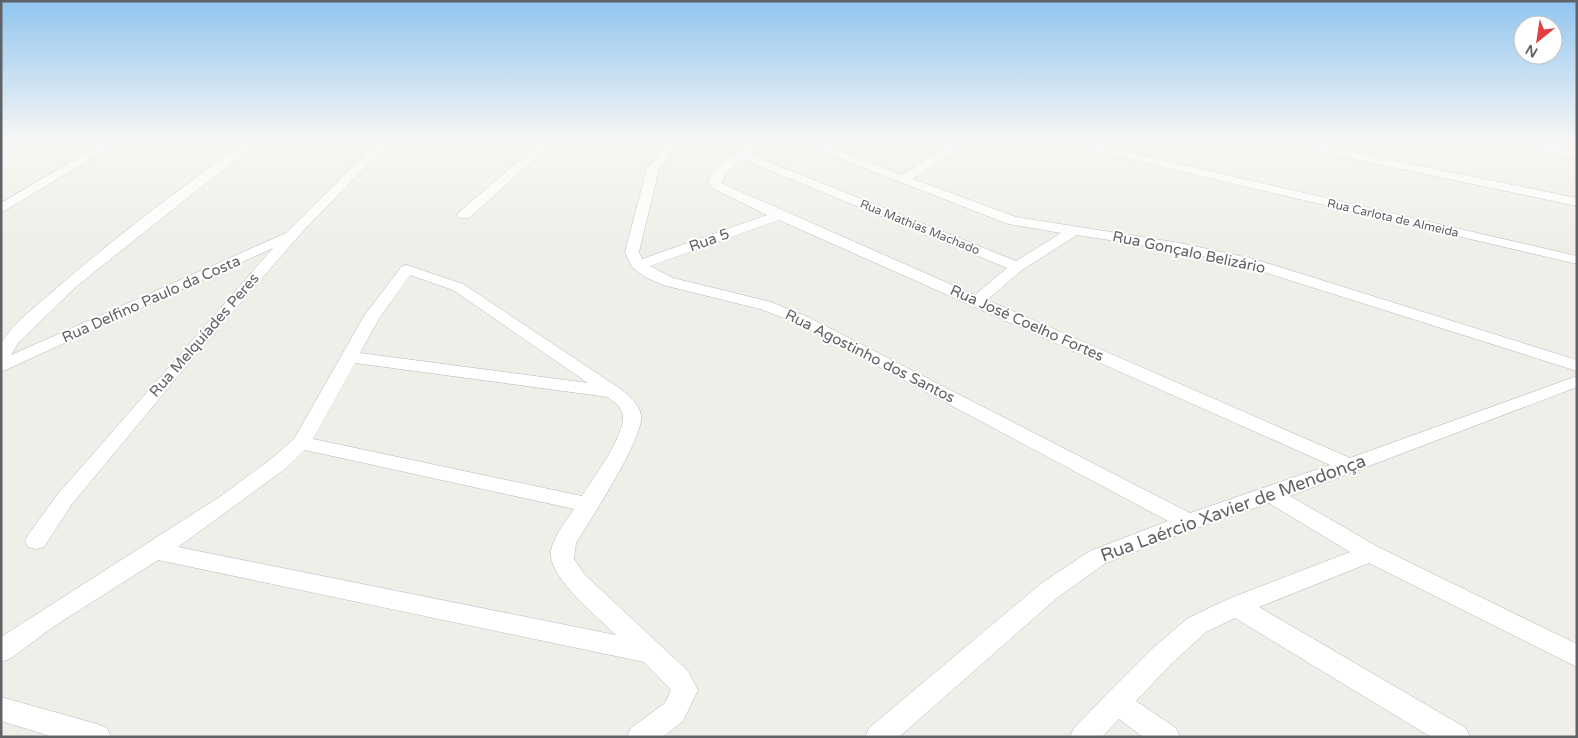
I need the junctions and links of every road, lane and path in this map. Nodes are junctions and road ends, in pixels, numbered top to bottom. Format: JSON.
{"nodes":[{"id":1,"x":57,"y":175,"type":"edge"},
{"id":2,"x":208,"y":175,"type":"edge"},
{"id":3,"x":351,"y":175,"type":"edge"},
{"id":4,"x":508,"y":175,"type":"edge"},
{"id":5,"x":652,"y":175,"type":"edge"},
{"id":6,"x":716,"y":175,"type":"edge"},
{"id":7,"x":793,"y":175,"type":"edge"},
{"id":8,"x":894,"y":175,"type":"edge"},
{"id":9,"x":910,"y":175,"type":"edge"},
{"id":10,"x":1212,"y":175,"type":"edge"},
{"id":11,"x":1449,"y":175,"type":"edge"},
{"id":12,"x":904,"y":179,"type":"junction"},
{"id":13,"x":1577,"y":202,"type":"edge"},
{"id":14,"x":1,"y":209,"type":"edge"},
{"id":15,"x":464,"y":215,"type":"dead end"},
{"id":16,"x":779,"y":215,"type":"junction"},
{"id":17,"x":1075,"y":230,"type":"junction"},
{"id":18,"x":292,"y":234,"type":"junction"},
{"id":19,"x":1577,"y":260,"type":"edge"},
{"id":20,"x":639,"y":265,"type":"junction"},
{"id":21,"x":1017,"y":267,"type":"junction"},
{"id":22,"x":977,"y":301,"type":"junction"},
{"id":23,"x":350,"y":357,"type":"junction"},
{"id":24,"x":5,"y":365,"type":"edge"},
{"id":25,"x":1577,"y":366,"type":"edge"},
{"id":26,"x":1577,"y":381,"type":"edge"},
{"id":27,"x":613,"y":392,"type":"junction"},
{"id":28,"x":301,"y":443,"type":"junction"},
{"id":29,"x":1348,"y":465,"type":"junction"},
{"id":30,"x":1271,"y":495,"type":"junction"},
{"id":31,"x":586,"y":504,"type":"junction"},
{"id":32,"x":1188,"y":522,"type":"junction"},
{"id":33,"x":36,"y":541,"type":"dead end"},
{"id":34,"x":155,"y":550,"type":"junction"},
{"id":35,"x":1370,"y":553,"type":"junction"},
{"id":36,"x":1236,"y":606,"type":"junction"},
{"id":37,"x":1,"y":651,"type":"edge"},
{"id":38,"x":648,"y":652,"type":"junction"},
{"id":39,"x":1577,"y":656,"type":"edge"},
{"id":40,"x":1117,"y":702,"type":"junction"},
{"id":41,"x":1,"y":709,"type":"edge"},
{"id":42,"x":97,"y":737,"type":"edge"},
{"id":43,"x":641,"y":737,"type":"edge"},
{"id":44,"x":879,"y":737,"type":"edge"},
{"id":45,"x":1084,"y":737,"type":"edge"},
{"id":46,"x":1166,"y":737,"type":"edge"},
{"id":47,"x":1456,"y":737,"type":"edge"}],
"edges":[{"from":1,"to":14,"type":"street"},
{"from":2,"to":24,"type":"street","name":"Rua Delfino Paulo da Costa"},
{"from":3,"to":18,"type":"street","name":"Rua Melquíades Peres"},
{"from":4,"to":15,"type":"street"},
{"from":5,"to":20,"type":"street"},
{"from":6,"to":16,"type":"street","name":"Rua José Coelho Fortes"},
{"from":7,"to":21,"type":"street","name":"Rua Mathias Machado"},
{"from":8,"to":12,"type":"street","name":"Rua Gonçalo Belizário"},
{"from":9,"to":12,"type":"street"},
{"from":10,"to":19,"type":"street","name":"Rua Carlota de Almeida"},
{"from":11,"to":13,"type":"street"},
{"from":12,"to":17,"type":"street","name":"Rua Gonçalo Belizário"},
{"from":16,"to":20,"type":"street","name":"Rua 5"},
{"from":16,"to":22,"type":"street","name":"Rua José Coelho Fortes"},
{"from":17,"to":21,"type":"street"},
{"from":17,"to":25,"type":"street","name":"Rua Gonçalo Belizário"},
{"from":18,"to":24,"type":"street","name":"Rua Delfino Paulo da Costa"},
{"from":18,"to":33,"type":"street","name":"Rua Melquíades Peres"},
{"from":20,"to":32,"type":"street","name":"Rua Agostinho dos Santos"},
{"from":21,"to":22,"type":"street"},
{"from":22,"to":29,"type":"street","name":"Rua José Coelho Fortes"},
{"from":23,"to":27,"type":"street"},
{"from":23,"to":27,"type":"street"},
{"from":23,"to":28,"type":"street"},
{"from":26,"to":29,"type":"street","name":"Rua Laércio Xavier de Mendonça"},
{"from":27,"to":31,"type":"street"},
{"from":28,"to":31,"type":"street"},
{"from":28,"to":34,"type":"street"},
{"from":29,"to":30,"type":"street","name":"Rua Laércio Xavier de Mendonça"},
{"from":30,"to":32,"type":"street","name":"Rua Laércio Xavier de Mendonça"},
{"from":30,"to":35,"type":"street"},
{"from":31,"to":38,"type":"street"},
{"from":32,"to":44,"type":"street","name":"Rua Laércio Xavier de Mendonça"},
{"from":34,"to":37,"type":"street"},
{"from":34,"to":38,"type":"street"},
{"from":35,"to":36,"type":"street"},
{"from":35,"to":39,"type":"street"},
{"from":36,"to":40,"type":"street"},
{"from":36,"to":47,"type":"street"},
{"from":38,"to":43,"type":"street"},
{"from":40,"to":45,"type":"street"},
{"from":40,"to":46,"type":"street"},
{"from":41,"to":42,"type":"street"}]}
